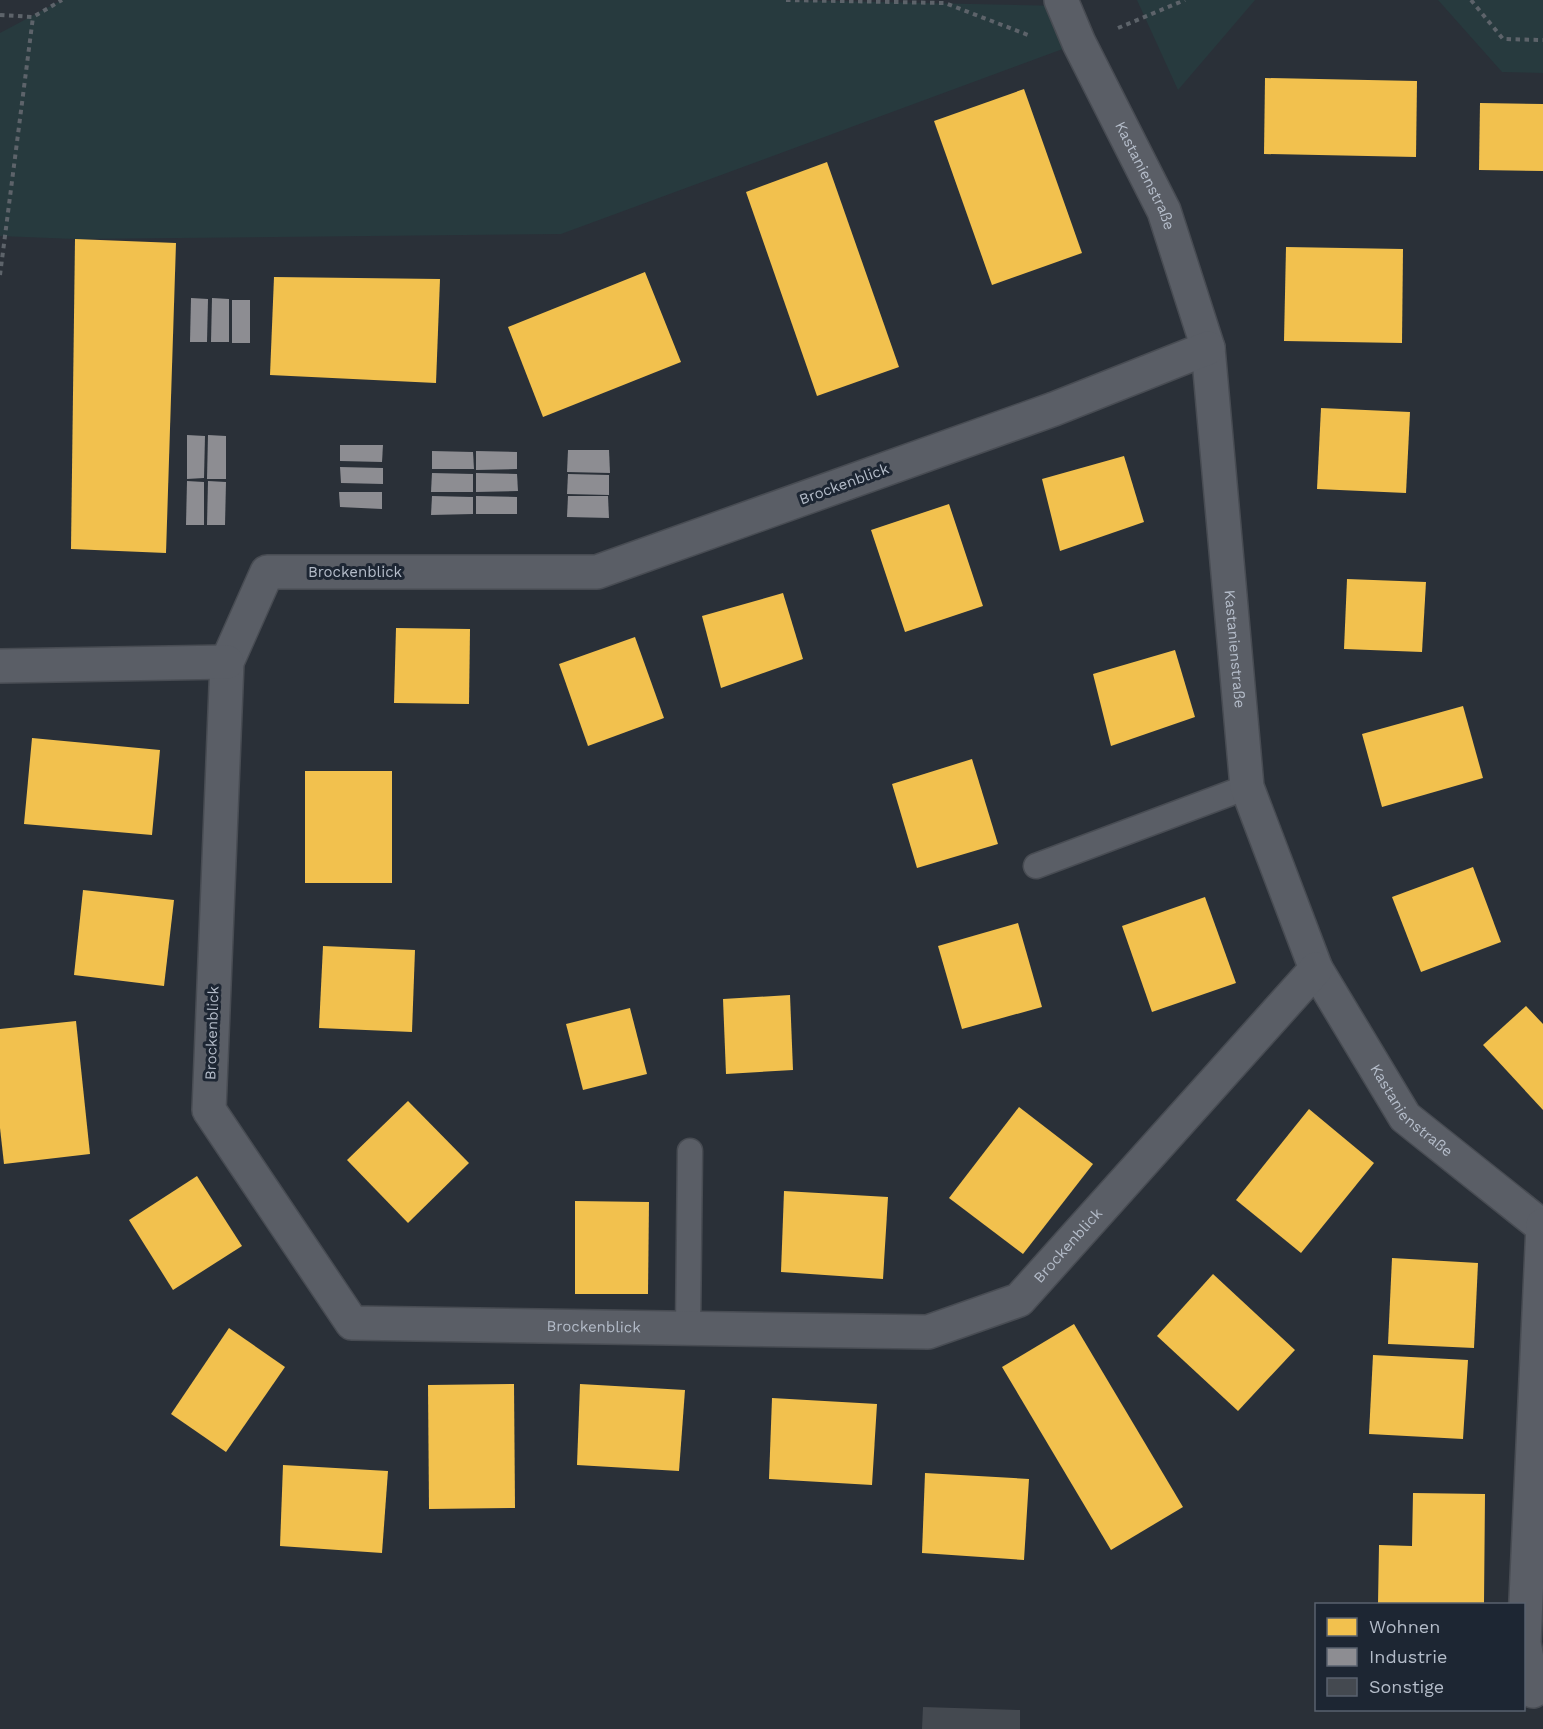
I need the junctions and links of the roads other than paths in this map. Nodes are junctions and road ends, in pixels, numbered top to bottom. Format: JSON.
{"nodes":[{"id":1,"x":1061,"y":0,"type":"edge"},
{"id":2,"x":1208,"y":348,"type":"junction"},
{"id":3,"x":226,"y":662,"type":"junction"},
{"id":4,"x":0,"y":666,"type":"edge"},
{"id":5,"x":1247,"y":787,"type":"junction"},
{"id":6,"x":1036,"y":866,"type":"dead end"},
{"id":7,"x":1316,"y":969,"type":"junction"},
{"id":8,"x":690,"y":1151,"type":"dead end"},
{"id":9,"x":1543,"y":1226,"type":"edge"},
{"id":10,"x":688,"y":1329,"type":"junction"},
{"id":11,"x":1525,"y":1621,"type":"edge"},
{"id":12,"x":1525,"y":1648,"type":"edge"},
{"id":13,"x":1533,"y":1691,"type":"dead end"}],
"edges":[{"from":1,"to":2,"type":"street","name":"Kastanienstraße"},
{"from":2,"to":3,"type":"street","name":"Brockenblick"},
{"from":2,"to":5,"type":"street","name":"Kastanienstraße"},
{"from":3,"to":4,"type":"street"},
{"from":3,"to":10,"type":"street","name":"Brockenblick"},
{"from":5,"to":6,"type":"lane"},
{"from":5,"to":7,"type":"street","name":"Kastanienstraße"},
{"from":7,"to":9,"type":"street","name":"Kastanienstraße"},
{"from":7,"to":10,"type":"street","name":"Brockenblick"},
{"from":8,"to":10,"type":"lane"},
{"from":9,"to":11,"type":"street"},
{"from":12,"to":13,"type":"street"}]}
